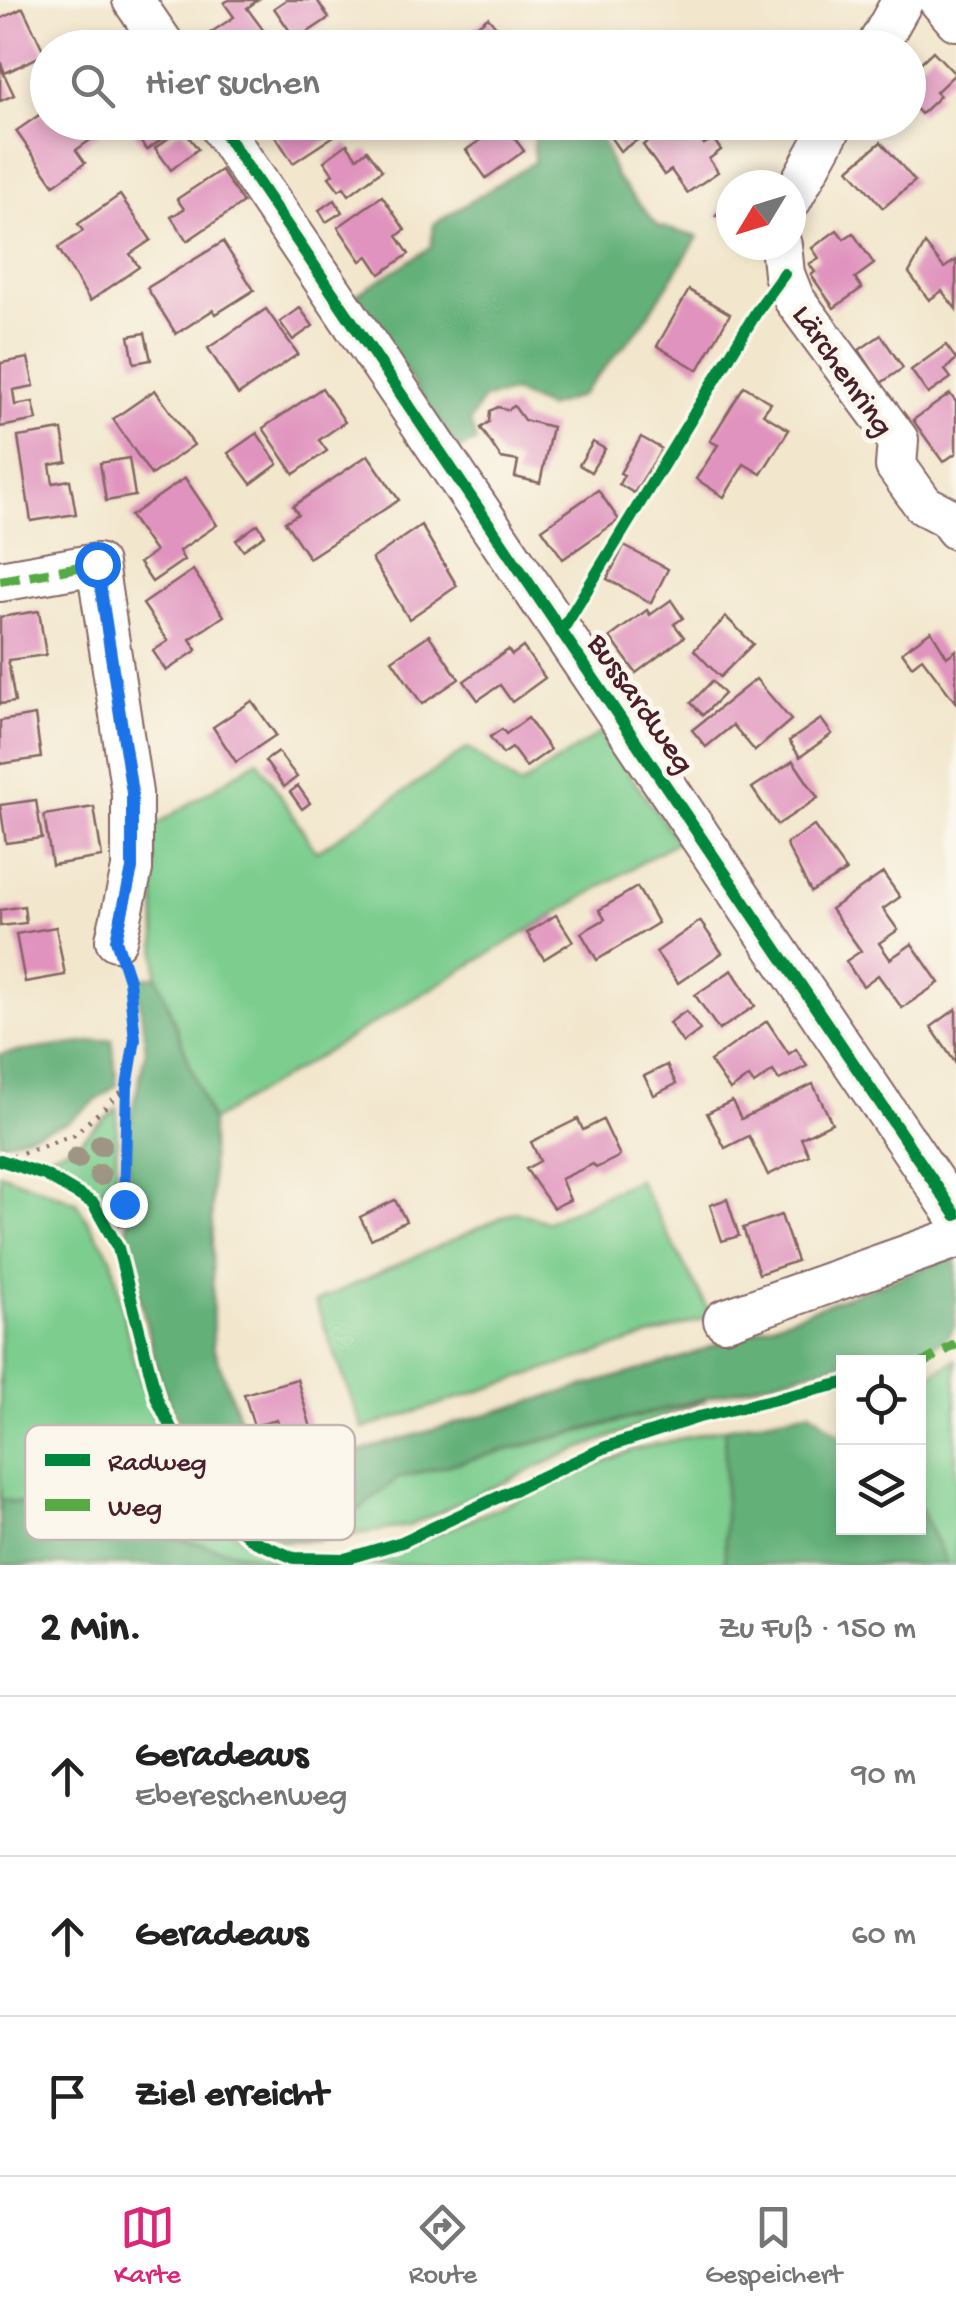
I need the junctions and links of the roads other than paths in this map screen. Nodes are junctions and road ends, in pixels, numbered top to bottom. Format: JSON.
{"nodes":[{"id":1,"x":133,"y":0,"type":"edge"},
{"id":2,"x":903,"y":0,"type":"edge"},
{"id":3,"x":939,"y":0,"type":"edge"},
{"id":4,"x":956,"y":20,"type":"edge"},
{"id":5,"x":154,"y":30,"type":"edge"},
{"id":6,"x":886,"y":30,"type":"edge"},
{"id":7,"x":229,"y":140,"type":"edge"},
{"id":8,"x":824,"y":140,"type":"edge"},
{"id":9,"x":806,"y":173,"type":"edge"},
{"id":10,"x":783,"y":260,"type":"edge"},
{"id":11,"x":956,"y":529,"type":"edge"},
{"id":12,"x":0,"y":581,"type":"edge"},
{"id":13,"x":116,"y":940,"type":"road end"},
{"id":14,"x":956,"y":1215,"type":"edge"},
{"id":15,"x":956,"y":1238,"type":"edge"},
{"id":16,"x":724,"y":1320,"type":"dead end"}],
"edges":[{"from":1,"to":5,"type":"street"},
{"from":2,"to":6,"type":"street"},
{"from":3,"to":4,"type":"street"},
{"from":7,"to":14,"type":"street","name":"Bussardweg"},
{"from":8,"to":9,"type":"street"},
{"from":10,"to":11,"type":"street","name":"Lärchenring"},
{"from":12,"to":13,"type":"street"},
{"from":15,"to":16,"type":"street"}]}
